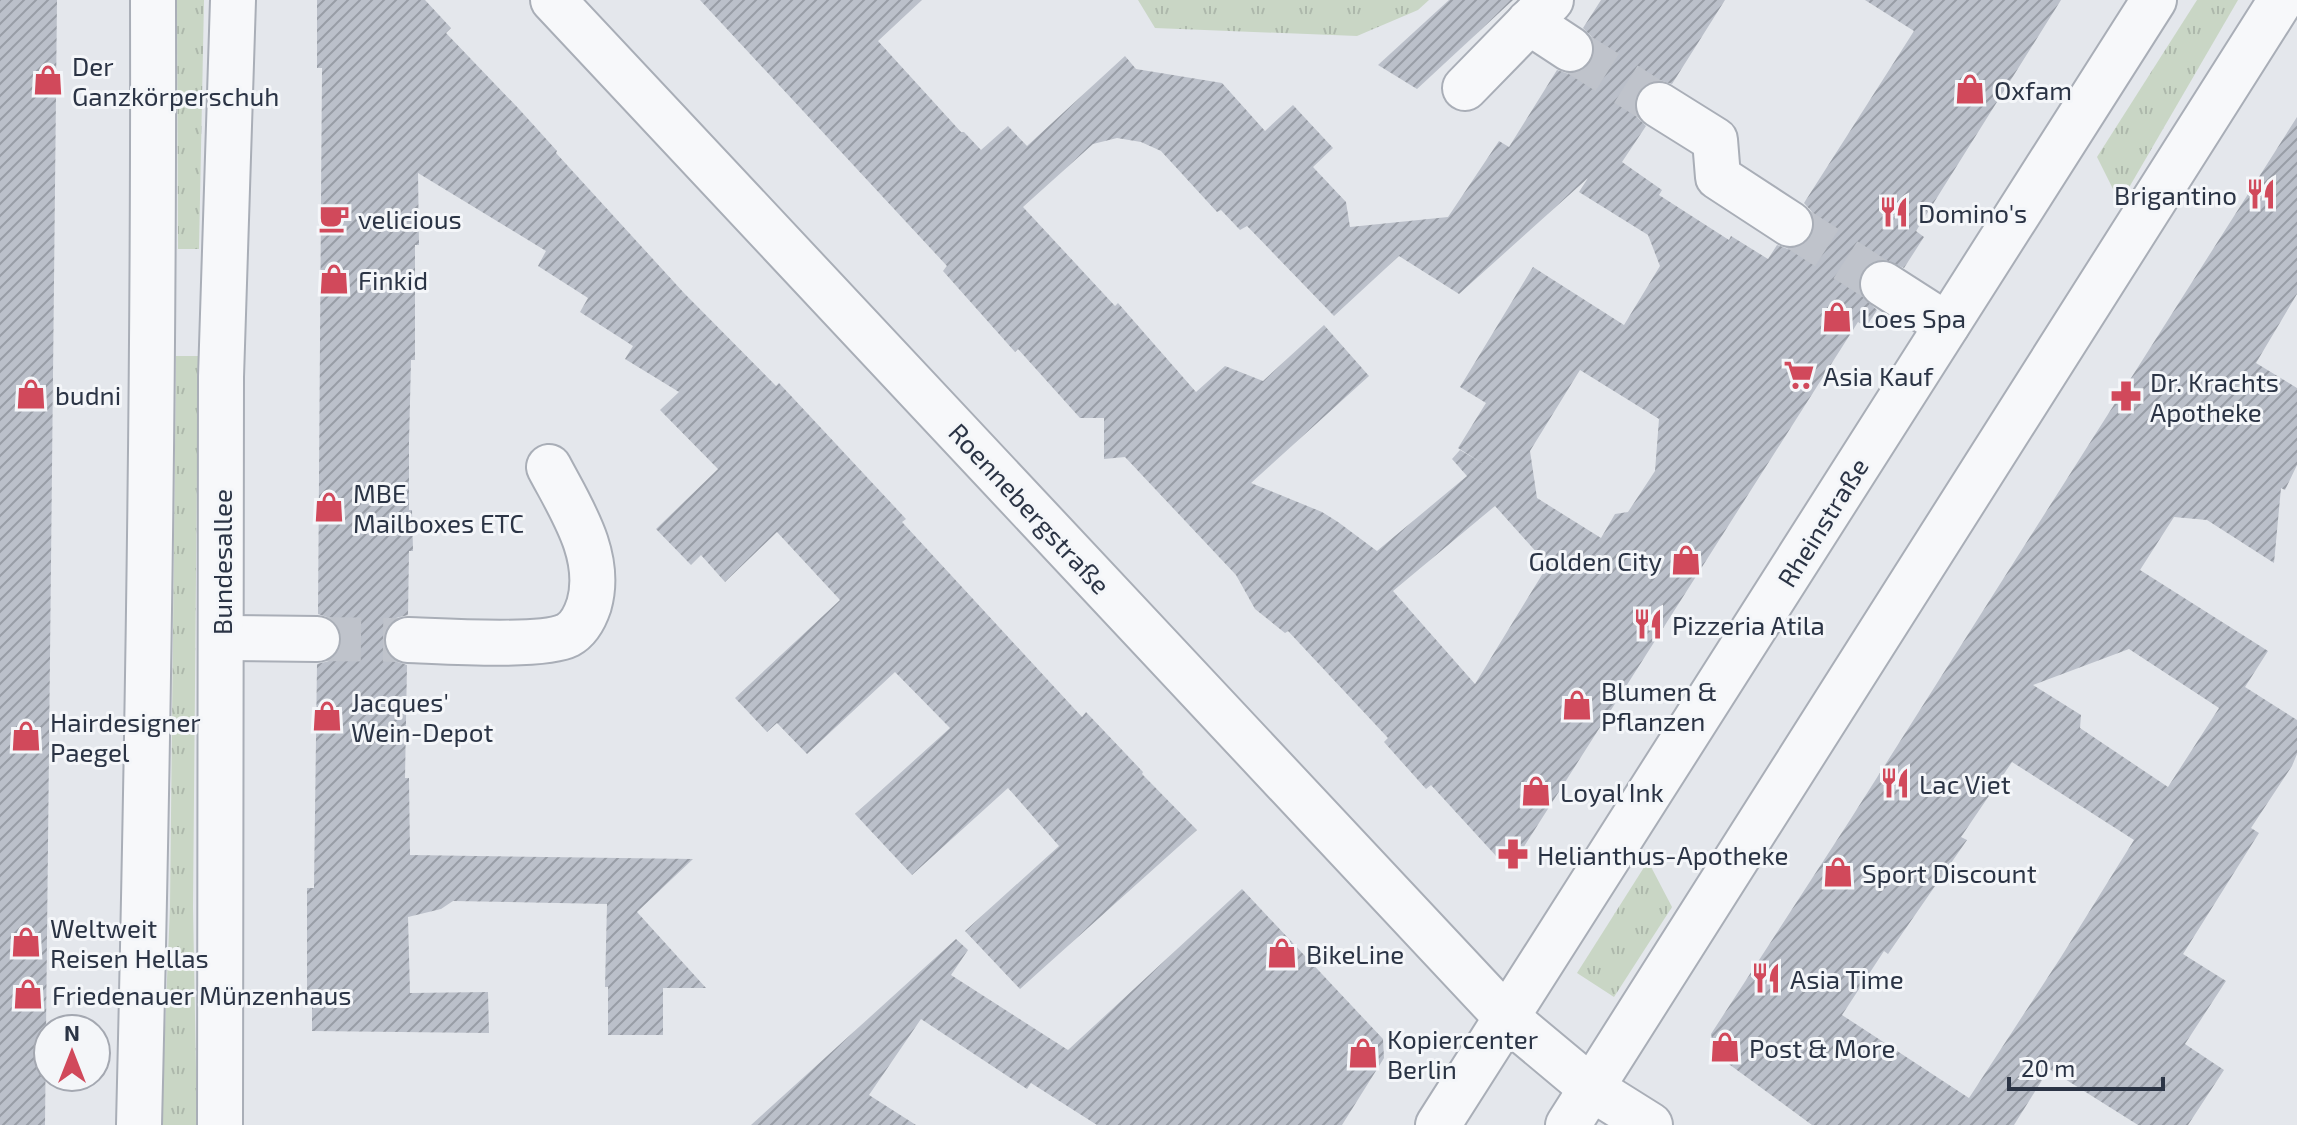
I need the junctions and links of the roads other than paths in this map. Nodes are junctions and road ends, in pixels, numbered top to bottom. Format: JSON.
{"nodes":[{"id":1,"x":153,"y":0,"type":"edge"},
{"id":2,"x":233,"y":0,"type":"edge"},
{"id":3,"x":553,"y":0,"type":"edge"},
{"id":4,"x":2154,"y":0,"type":"edge"},
{"id":5,"x":2281,"y":0,"type":"edge"},
{"id":6,"x":1540,"y":11,"type":"edge"},
{"id":7,"x":1570,"y":49,"type":"tunnel mouth"},
{"id":8,"x":1465,"y":88,"type":"dead end"},
{"id":9,"x":1659,"y":105,"type":"tunnel mouth"},
{"id":10,"x":1790,"y":224,"type":"tunnel mouth"},
{"id":11,"x":1883,"y":284,"type":"tunnel mouth"},
{"id":12,"x":1947,"y":325,"type":"junction"},
{"id":13,"x":549,"y":467,"type":"dead end"},
{"id":14,"x":221,"y":638,"type":"junction"},
{"id":15,"x":317,"y":639,"type":"tunnel mouth"},
{"id":16,"x":408,"y":640,"type":"tunnel mouth"},
{"id":17,"x":1506,"y":1017,"type":"junction"},
{"id":18,"x":1591,"y":1088,"type":"junction"},
{"id":19,"x":139,"y":1125,"type":"edge"},
{"id":20,"x":220,"y":1125,"type":"edge"},
{"id":21,"x":1438,"y":1125,"type":"edge"},
{"id":22,"x":1568,"y":1125,"type":"edge"},
{"id":23,"x":1650,"y":1125,"type":"edge"}],
"edges":[{"from":1,"to":19,"type":"street"},
{"from":2,"to":14,"type":"street","name":"Bundesallee"},
{"from":3,"to":17,"type":"street","name":"Roennebergstraße"},
{"from":4,"to":12,"type":"street","name":"Rheinstraße"},
{"from":5,"to":18,"type":"street"},
{"from":6,"to":7,"type":"street"},
{"from":6,"to":8,"type":"street"},
{"from":9,"to":10,"type":"street"},
{"from":11,"to":12,"type":"street"},
{"from":12,"to":17,"type":"street","name":"Rheinstraße"},
{"from":13,"to":16,"type":"street"},
{"from":14,"to":15,"type":"street"},
{"from":14,"to":20,"type":"street","name":"Bundesallee"},
{"from":17,"to":18,"type":"street","name":"Roennebergstraße"},
{"from":17,"to":21,"type":"street","name":"Rheinstraße"},
{"from":18,"to":22,"type":"street"},
{"from":18,"to":23,"type":"street","name":"Roennebergstraße"}]}
